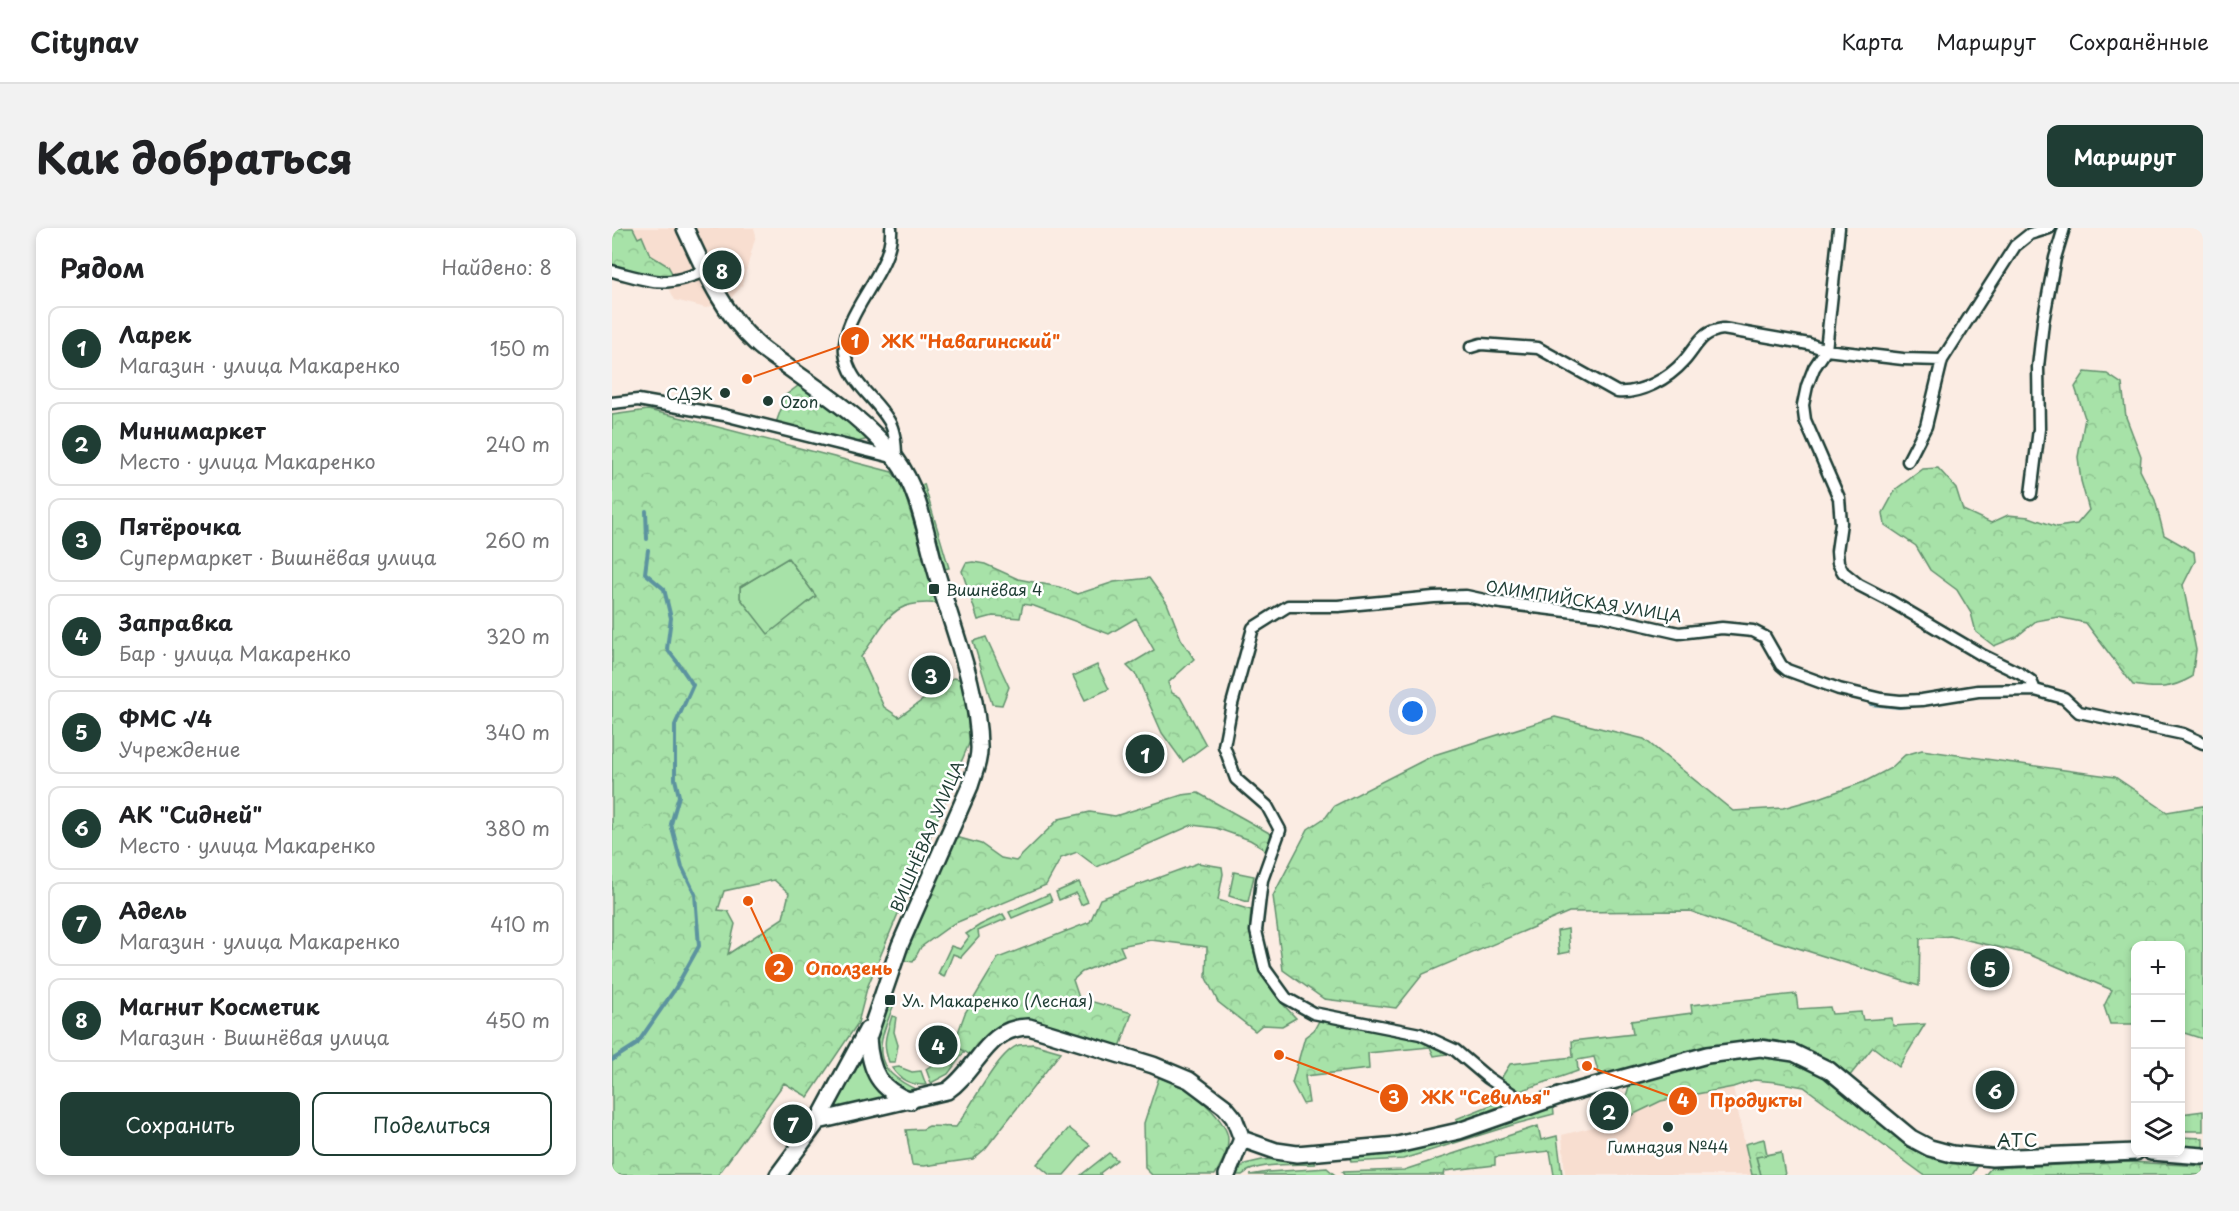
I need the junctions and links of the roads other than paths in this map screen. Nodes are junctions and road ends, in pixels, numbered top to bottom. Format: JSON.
{"nodes":[{"id":1,"x":685,"y":228,"type":"edge"},
{"id":2,"x":891,"y":228,"type":"edge"},
{"id":3,"x":1839,"y":228,"type":"edge"},
{"id":4,"x":2049,"y":228,"type":"edge"},
{"id":5,"x":2064,"y":228,"type":"edge"},
{"id":6,"x":612,"y":271,"type":"edge"},
{"id":7,"x":705,"y":271,"type":"junction"},
{"id":8,"x":1471,"y":347,"type":"dead end"},
{"id":9,"x":1826,"y":350,"type":"junction"},
{"id":10,"x":1942,"y":360,"type":"junction"},
{"id":11,"x":612,"y":403,"type":"edge"},
{"id":12,"x":896,"y":458,"type":"junction"},
{"id":13,"x":1908,"y":461,"type":"dead end"},
{"id":14,"x":2031,"y":494,"type":"dead end"},
{"id":15,"x":2035,"y":690,"type":"junction"},
{"id":16,"x":2203,"y":743,"type":"edge"},
{"id":17,"x":873,"y":1020,"type":"junction"},
{"id":18,"x":911,"y":1101,"type":"junction"},
{"id":19,"x":1529,"y":1105,"type":"junction"},
{"id":20,"x":818,"y":1121,"type":"junction"},
{"id":21,"x":1242,"y":1139,"type":"junction"},
{"id":22,"x":2131,"y":1152,"type":"edge"},
{"id":23,"x":2185,"y":1155,"type":"edge"},
{"id":24,"x":2203,"y":1156,"type":"edge"},
{"id":25,"x":778,"y":1175,"type":"edge"},
{"id":26,"x":1227,"y":1175,"type":"edge"}],
"edges":[{"from":1,"to":7,"type":"street","name":"ВИШНЁВАЯ УЛИЦА"},
{"from":2,"to":12,"type":"street"},
{"from":3,"to":9,"type":"street","name":"ОЛИМПИЙСКАЯ УЛИЦА"},
{"from":4,"to":10,"type":"street"},
{"from":5,"to":14,"type":"street"},
{"from":6,"to":7,"type":"street"},
{"from":7,"to":12,"type":"street","name":"ВИШНЁВАЯ УЛИЦА"},
{"from":8,"to":9,"type":"street"},
{"from":9,"to":10,"type":"street"},
{"from":9,"to":15,"type":"street","name":"ОЛИМПИЙСКАЯ УЛИЦА"},
{"from":10,"to":13,"type":"street"},
{"from":11,"to":12,"type":"street"},
{"from":12,"to":17,"type":"street","name":"ВИШНЁВАЯ УЛИЦА"},
{"from":15,"to":16,"type":"street","name":"ОЛИМПИЙСКАЯ УЛИЦА"},
{"from":15,"to":19,"type":"street","name":"ОЛИМПИЙСКАЯ УЛИЦА"},
{"from":17,"to":18,"type":"street"},
{"from":17,"to":20,"type":"street"},
{"from":18,"to":20,"type":"street"},
{"from":18,"to":21,"type":"street"},
{"from":19,"to":21,"type":"street"},
{"from":19,"to":22,"type":"street"},
{"from":20,"to":25,"type":"street"},
{"from":21,"to":26,"type":"street"},
{"from":23,"to":24,"type":"street"}]}
